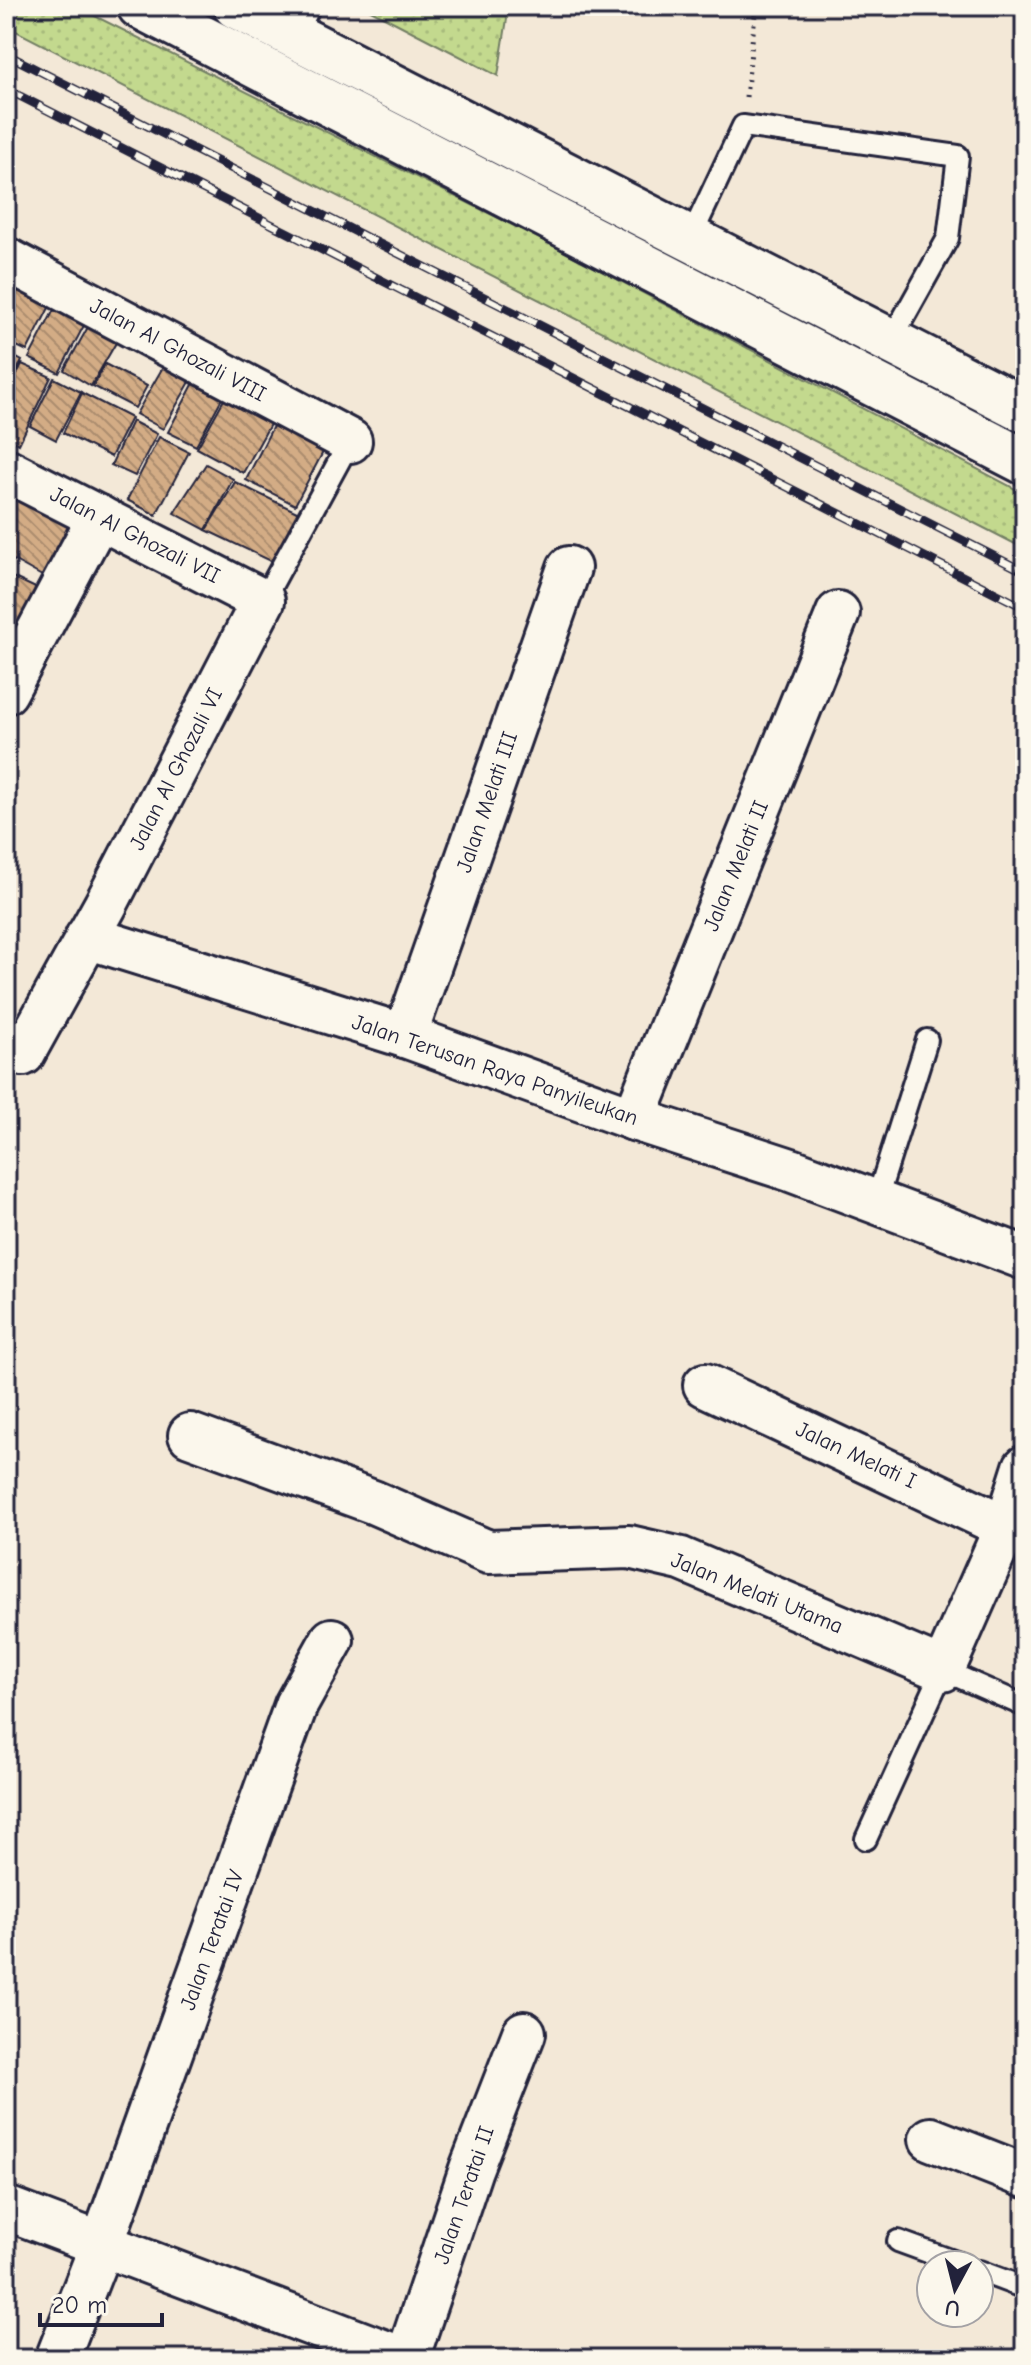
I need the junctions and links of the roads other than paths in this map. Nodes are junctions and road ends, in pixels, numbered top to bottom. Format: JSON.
{"nodes":[{"id":1,"x":140,"y":6,"type":"edge"},
{"id":2,"x":236,"y":6,"type":"edge"},
{"id":3,"x":302,"y":21,"type":"edge"},
{"id":4,"x":690,"y":239,"type":"junction"},
{"id":5,"x":10,"y":270,"type":"edge"},
{"id":6,"x":890,"y":342,"type":"junction"},
{"id":7,"x":1025,"y":410,"type":"edge"},
{"id":8,"x":350,"y":441,"type":"joint"},
{"id":9,"x":1025,"y":462,"type":"edge"},
{"id":10,"x":6,"y":470,"type":"edge"},
{"id":11,"x":99,"y":517,"type":"junction"},
{"id":12,"x":569,"y":568,"type":"dead end"},
{"id":13,"x":263,"y":601,"type":"junction"},
{"id":14,"x":838,"y":613,"type":"dead end"},
{"id":15,"x":6,"y":692,"type":"edge"},
{"id":16,"x":87,"y":937,"type":"junction"},
{"id":17,"x":405,"y":1036,"type":"junction"},
{"id":18,"x":927,"y":1040,"type":"dead end"},
{"id":19,"x":14,"y":1050,"type":"edge"},
{"id":20,"x":634,"y":1119,"type":"junction"},
{"id":21,"x":876,"y":1202,"type":"junction"},
{"id":22,"x":1025,"y":1258,"type":"edge"},
{"id":23,"x":705,"y":1385,"type":"dead end"},
{"id":24,"x":190,"y":1435,"type":"dead end"},
{"id":25,"x":1025,"y":1467,"type":"edge"},
{"id":26,"x":1015,"y":1532,"type":"edge"},
{"id":27,"x":332,"y":1640,"type":"dead end"},
{"id":28,"x":943,"y":1670,"type":"junction"},
{"id":29,"x":1025,"y":1706,"type":"edge"},
{"id":30,"x":866,"y":1839,"type":"dead end"},
{"id":31,"x":524,"y":2033,"type":"dead end"},
{"id":32,"x":931,"y":2139,"type":"dead end"},
{"id":33,"x":1025,"y":2176,"type":"edge"},
{"id":34,"x":6,"y":2208,"type":"edge"},
{"id":35,"x":898,"y":2241,"type":"dead end"},
{"id":36,"x":102,"y":2244,"type":"junction"},
{"id":37,"x":920,"y":2249,"type":"edge"},
{"id":38,"x":995,"y":2277,"type":"edge"},
{"id":39,"x":1025,"y":2288,"type":"edge"},
{"id":40,"x":57,"y":2359,"type":"edge"},
{"id":41,"x":405,"y":2359,"type":"edge"}],
"edges":[{"from":1,"to":9,"type":"street"},
{"from":2,"to":3,"type":"street"},
{"from":3,"to":4,"type":"street"},
{"from":4,"to":6,"type":"street"},
{"from":4,"to":6,"type":"lane"},
{"from":5,"to":8,"type":"street","name":"Jalan Al Ghozali VIII"},
{"from":6,"to":7,"type":"street"},
{"from":8,"to":13,"type":"lane"},
{"from":10,"to":11,"type":"street","name":"Jalan Al Ghozali VII"},
{"from":11,"to":13,"type":"street","name":"Jalan Al Ghozali VII"},
{"from":11,"to":15,"type":"street"},
{"from":12,"to":17,"type":"street","name":"Jalan Melati III"},
{"from":13,"to":16,"type":"street","name":"Jalan Al Ghozali VI"},
{"from":14,"to":20,"type":"street","name":"Jalan Melati II"},
{"from":16,"to":17,"type":"street","name":"Jalan Terusan Raya Panyileukan"},
{"from":16,"to":19,"type":"street"},
{"from":17,"to":20,"type":"street","name":"Jalan Terusan Raya Panyileukan"},
{"from":18,"to":21,"type":"lane"},
{"from":20,"to":21,"type":"street","name":"Jalan Terusan Raya Panyileukan"},
{"from":21,"to":22,"type":"street","name":"Jalan Terusan Raya Panyileukan"},
{"from":23,"to":26,"type":"street","name":"Jalan Melati I"},
{"from":24,"to":28,"type":"street","name":"Jalan Melati Utama"},
{"from":25,"to":26,"type":"street"},
{"from":26,"to":28,"type":"street"},
{"from":27,"to":36,"type":"street","name":"Jalan Teratai IV"},
{"from":28,"to":29,"type":"lane"},
{"from":28,"to":30,"type":"lane"},
{"from":31,"to":41,"type":"street","name":"Jalan Teratai II"},
{"from":32,"to":33,"type":"street"},
{"from":34,"to":36,"type":"street"},
{"from":35,"to":37,"type":"lane"},
{"from":36,"to":40,"type":"street","name":"Jalan Teratai IV"},
{"from":36,"to":41,"type":"street"},
{"from":38,"to":39,"type":"lane"}]}
